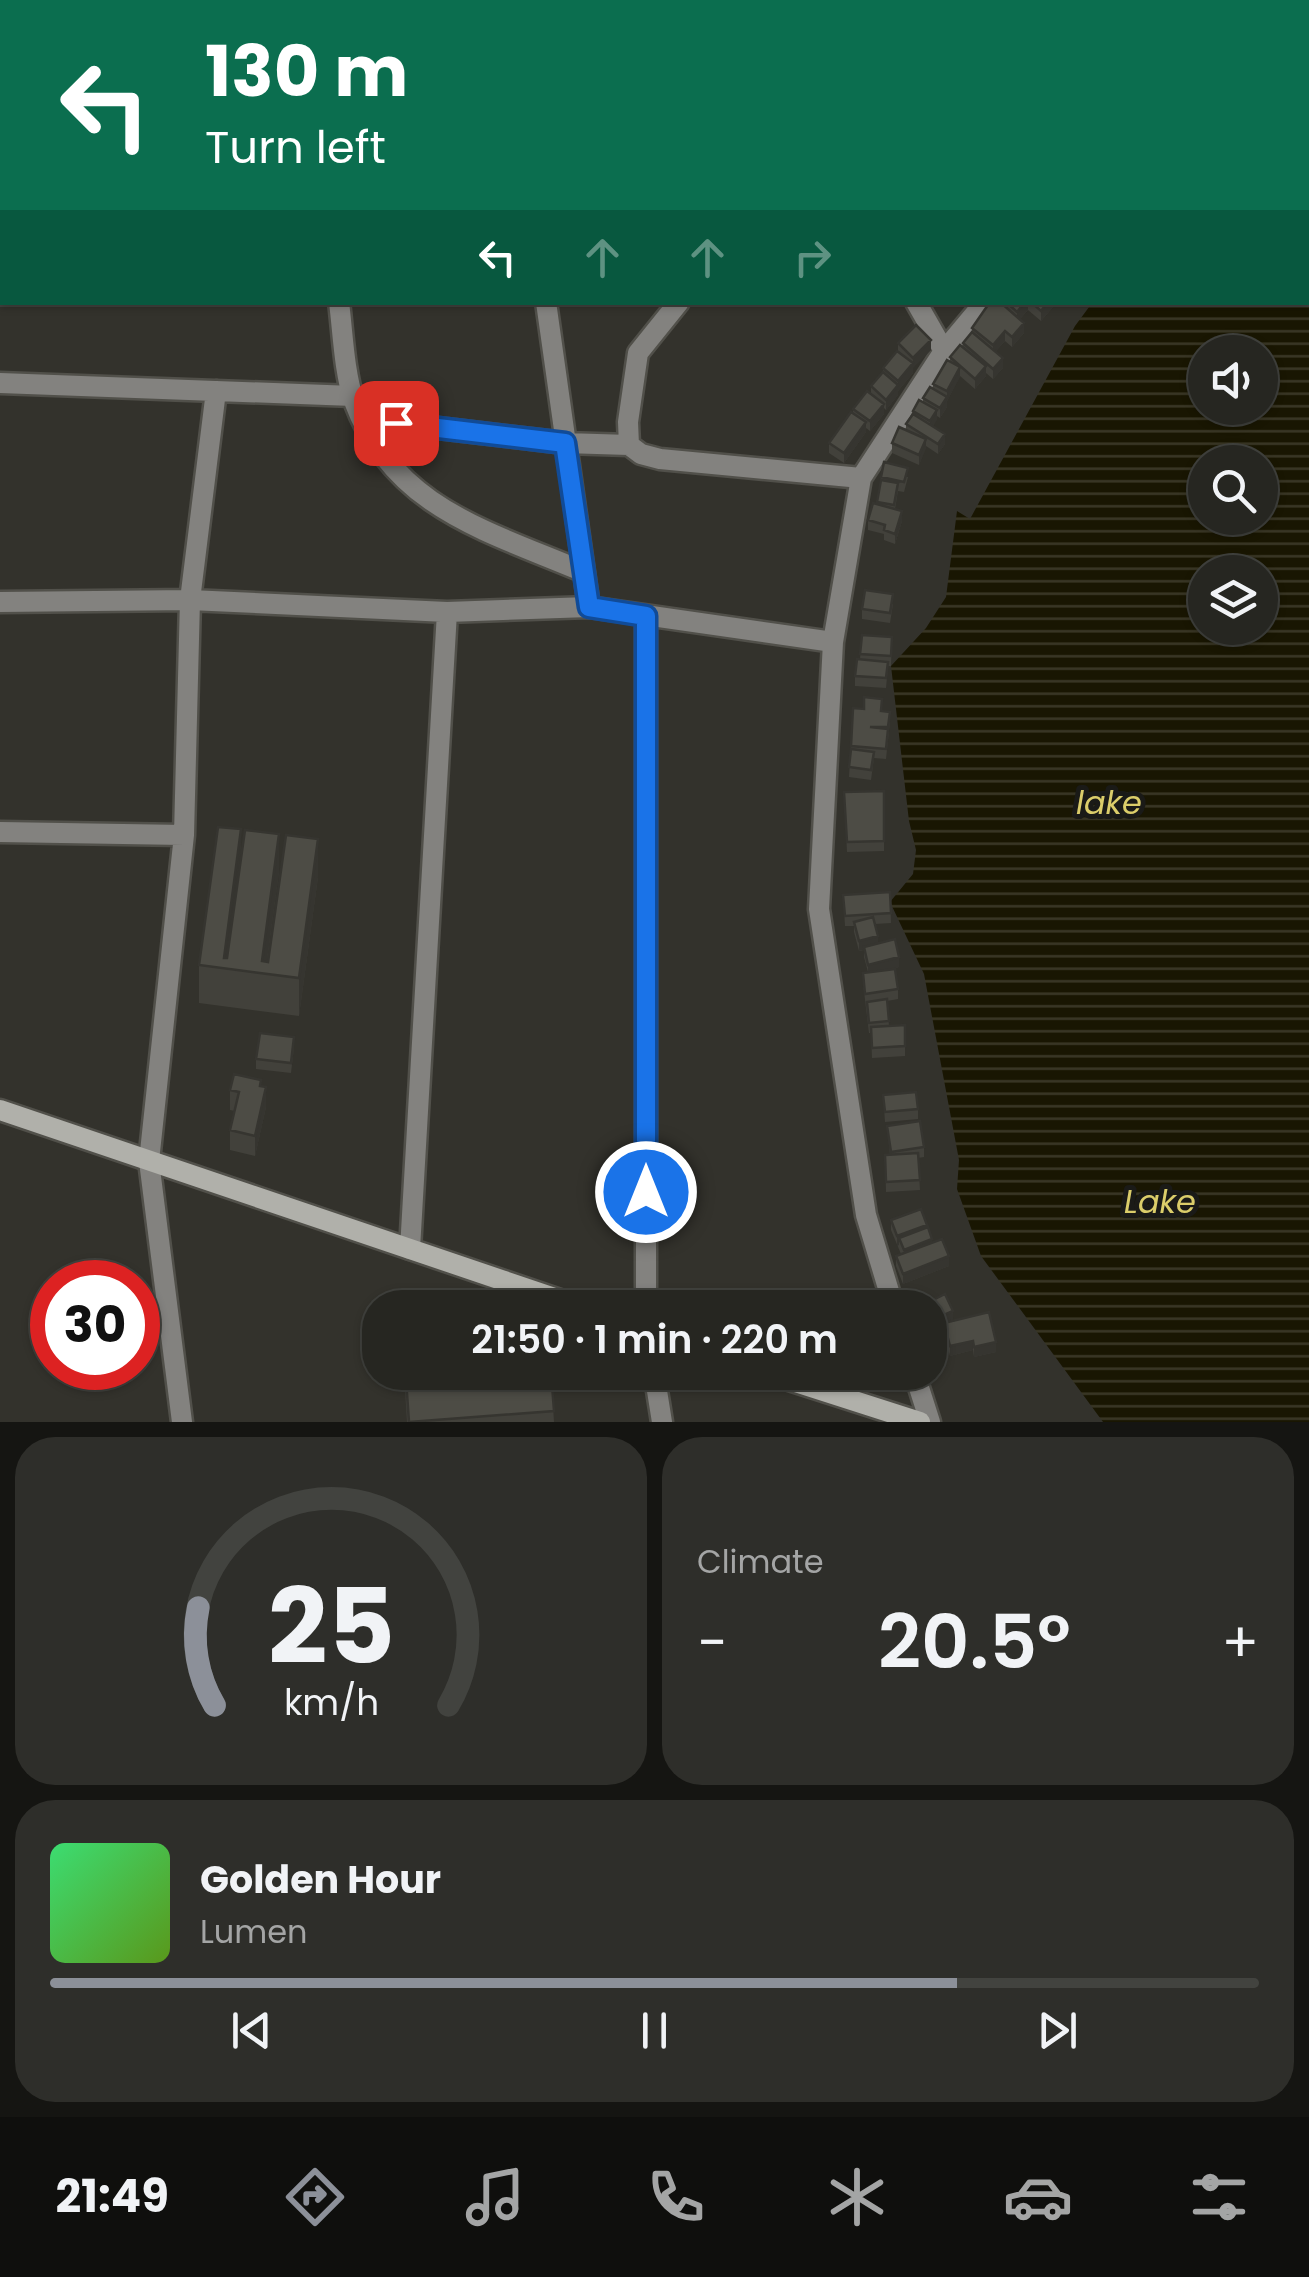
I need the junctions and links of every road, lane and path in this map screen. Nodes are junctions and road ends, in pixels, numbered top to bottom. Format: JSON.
{"nodes":[{"id":1,"x":339,"y":305,"type":"edge"},
{"id":2,"x":546,"y":305,"type":"edge"},
{"id":3,"x":677,"y":305,"type":"edge"},
{"id":4,"x":918,"y":305,"type":"edge"},
{"id":5,"x":983,"y":305,"type":"edge"},
{"id":6,"x":944,"y":352,"type":"junction"},
{"id":7,"x":0,"y":383,"type":"edge"},
{"id":8,"x":216,"y":392,"type":"junction"},
{"id":9,"x":352,"y":396,"type":"junction"},
{"id":10,"x":362,"y":419,"type":"junction"},
{"id":11,"x":565,"y":443,"type":"junction"},
{"id":12,"x":629,"y":445,"type":"junction"},
{"id":13,"x":861,"y":478,"type":"junction"},
{"id":14,"x":584,"y":572,"type":"junction"},
{"id":15,"x":190,"y":600,"type":"junction"},
{"id":16,"x":0,"y":602,"type":"edge"},
{"id":17,"x":589,"y":607,"type":"junction"},
{"id":18,"x":447,"y":612,"type":"junction"},
{"id":19,"x":646,"y":616,"type":"junction"},
{"id":20,"x":833,"y":642,"type":"junction"},
{"id":21,"x":0,"y":832,"type":"edge"},
{"id":22,"x":184,"y":835,"type":"junction"},
{"id":23,"x":0,"y":1110,"type":"edge"},
{"id":24,"x":150,"y":1161,"type":"junction"},
{"id":25,"x":410,"y":1248,"type":"junction"},
{"id":26,"x":532,"y":1290,"type":"edge"},
{"id":27,"x":646,"y":1290,"type":"edge"},
{"id":28,"x":889,"y":1290,"type":"edge"},
{"id":29,"x":657,"y":1390,"type":"edge"},
{"id":30,"x":820,"y":1390,"type":"edge"},
{"id":31,"x":920,"y":1390,"type":"edge"},
{"id":32,"x":182,"y":1422,"type":"edge"},
{"id":33,"x":662,"y":1422,"type":"edge"},
{"id":34,"x":920,"y":1422,"type":"edge"},
{"id":35,"x":930,"y":1422,"type":"edge"}],
"edges":[{"from":1,"to":9,"type":"street"},
{"from":2,"to":11,"type":"street"},
{"from":3,"to":12,"type":"street"},
{"from":4,"to":6,"type":"street"},
{"from":5,"to":6,"type":"street"},
{"from":6,"to":13,"type":"street"},
{"from":7,"to":8,"type":"street"},
{"from":8,"to":9,"type":"street"},
{"from":8,"to":15,"type":"street"},
{"from":9,"to":10,"type":"street"},
{"from":10,"to":11,"type":"street"},
{"from":10,"to":14,"type":"street"},
{"from":11,"to":12,"type":"street"},
{"from":11,"to":14,"type":"street"},
{"from":12,"to":13,"type":"street"},
{"from":13,"to":20,"type":"street"},
{"from":14,"to":17,"type":"street"},
{"from":15,"to":16,"type":"street"},
{"from":15,"to":18,"type":"street"},
{"from":15,"to":22,"type":"street"},
{"from":17,"to":18,"type":"street"},
{"from":17,"to":19,"type":"street"},
{"from":18,"to":25,"type":"street"},
{"from":19,"to":20,"type":"street"},
{"from":19,"to":27,"type":"street"},
{"from":20,"to":28,"type":"street"},
{"from":21,"to":22,"type":"street"},
{"from":22,"to":24,"type":"street"},
{"from":23,"to":24,"type":"street"},
{"from":24,"to":25,"type":"street"},
{"from":24,"to":32,"type":"street"},
{"from":25,"to":26,"type":"street"},
{"from":29,"to":33,"type":"street"},
{"from":30,"to":34,"type":"street"},
{"from":31,"to":35,"type":"street"}]}
